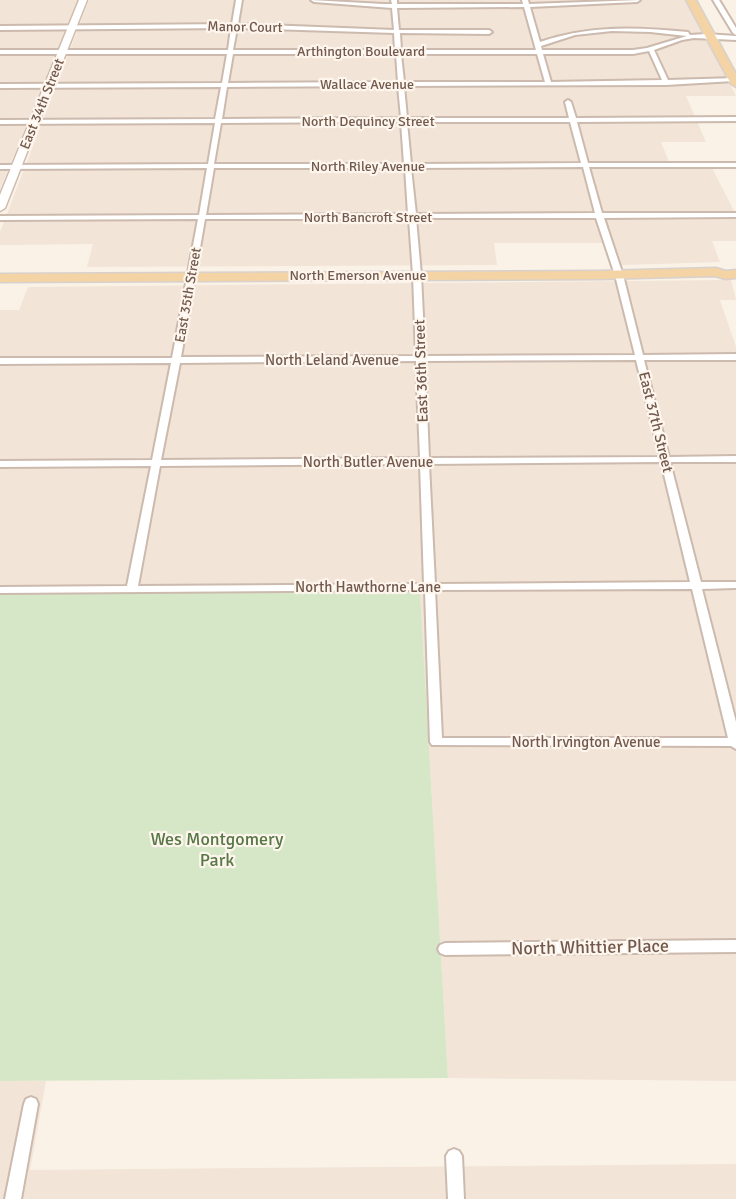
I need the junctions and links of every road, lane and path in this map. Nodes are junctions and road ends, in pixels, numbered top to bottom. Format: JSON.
{"nodes":[{"id":1,"x":83,"y":0,"type":"edge"},
{"id":2,"x":239,"y":0,"type":"edge"},
{"id":3,"x":314,"y":0,"type":"edge"},
{"id":4,"x":637,"y":0,"type":"edge"},
{"id":5,"x":691,"y":0,"type":"edge"},
{"id":6,"x":696,"y":0,"type":"edge"},
{"id":7,"x":716,"y":0,"type":"edge"},
{"id":8,"x":394,"y":3,"type":"edge"},
{"id":9,"x":526,"y":3,"type":"edge"},
{"id":10,"x":235,"y":26,"type":"junction"},
{"id":11,"x":0,"y":28,"type":"edge"},
{"id":12,"x":72,"y":28,"type":"junction"},
{"id":13,"x":397,"y":32,"type":"junction"},
{"id":14,"x":489,"y":32,"type":"dead end"},
{"id":15,"x":736,"y":34,"type":"edge"},
{"id":16,"x":716,"y":35,"type":"junction"},
{"id":17,"x":697,"y":36,"type":"junction"},
{"id":18,"x":539,"y":48,"type":"junction"},
{"id":19,"x":651,"y":50,"type":"junction"},
{"id":20,"x":230,"y":51,"type":"junction"},
{"id":21,"x":399,"y":51,"type":"junction"},
{"id":22,"x":0,"y":52,"type":"edge"},
{"id":23,"x":63,"y":52,"type":"junction"},
{"id":24,"x":736,"y":66,"type":"edge"},
{"id":25,"x":735,"y":81,"type":"edge"},
{"id":26,"x":666,"y":83,"type":"junction"},
{"id":27,"x":402,"y":84,"type":"junction"},
{"id":28,"x":549,"y":84,"type":"junction"},
{"id":29,"x":224,"y":85,"type":"junction"},
{"id":30,"x":0,"y":86,"type":"edge"},
{"id":31,"x":49,"y":86,"type":"junction"},
{"id":32,"x":568,"y":102,"type":"dead end"},
{"id":33,"x":736,"y":119,"type":"edge"},
{"id":34,"x":405,"y":120,"type":"junction"},
{"id":35,"x":573,"y":120,"type":"junction"},
{"id":36,"x":218,"y":121,"type":"junction"},
{"id":37,"x":0,"y":122,"type":"edge"},
{"id":38,"x":35,"y":122,"type":"junction"},
{"id":39,"x":408,"y":165,"type":"junction"},
{"id":40,"x":586,"y":165,"type":"junction"},
{"id":41,"x":736,"y":165,"type":"edge"},
{"id":42,"x":210,"y":166,"type":"junction"},
{"id":43,"x":0,"y":167,"type":"edge"},
{"id":44,"x":16,"y":167,"type":"junction"},
{"id":45,"x":0,"y":208,"type":"edge"},
{"id":46,"x":599,"y":215,"type":"junction"},
{"id":47,"x":736,"y":215,"type":"edge"},
{"id":48,"x":412,"y":216,"type":"junction"},
{"id":49,"x":202,"y":217,"type":"junction"},
{"id":50,"x":0,"y":218,"type":"edge"},
{"id":51,"x":736,"y":267,"type":"edge"},
{"id":52,"x":716,"y":272,"type":"junction"},
{"id":53,"x":736,"y":274,"type":"edge"},
{"id":54,"x":417,"y":275,"type":"junction"},
{"id":55,"x":619,"y":275,"type":"junction"},
{"id":56,"x":192,"y":276,"type":"junction"},
{"id":57,"x":0,"y":278,"type":"edge"},
{"id":58,"x":640,"y":357,"type":"junction"},
{"id":59,"x":736,"y":357,"type":"edge"},
{"id":60,"x":421,"y":359,"type":"junction"},
{"id":61,"x":176,"y":360,"type":"junction"},
{"id":62,"x":0,"y":362,"type":"edge"},
{"id":63,"x":736,"y":459,"type":"edge"},
{"id":64,"x":665,"y":460,"type":"junction"},
{"id":65,"x":424,"y":462,"type":"junction"},
{"id":66,"x":156,"y":463,"type":"junction"},
{"id":67,"x":0,"y":464,"type":"edge"},
{"id":68,"x":696,"y":585,"type":"junction"},
{"id":69,"x":736,"y":585,"type":"edge"},
{"id":70,"x":429,"y":587,"type":"junction"},
{"id":71,"x":132,"y":589,"type":"junction"},
{"id":72,"x":0,"y":590,"type":"edge"},
{"id":73,"x":435,"y":742,"type":"joint"},
{"id":74,"x":736,"y":743,"type":"edge"},
{"id":75,"x":736,"y":946,"type":"edge"},
{"id":76,"x":444,"y":949,"type":"dead end"},
{"id":77,"x":31,"y":1104,"type":"dead end"},
{"id":78,"x":454,"y":1156,"type":"dead end"},
{"id":79,"x":13,"y":1199,"type":"edge"},
{"id":80,"x":456,"y":1199,"type":"edge"}],
"edges":[{"from":1,"to":12,"type":"main road","name":"East 34th Street"},
{"from":2,"to":10,"type":"street","name":"East 35th Street"},
{"from":3,"to":8,"type":"street"},
{"from":4,"to":9,"type":"street"},
{"from":5,"to":16,"type":"main road"},
{"from":6,"to":16,"type":"main road"},
{"from":7,"to":15,"type":"street"},
{"from":8,"to":9,"type":"street"},
{"from":8,"to":13,"type":"street","name":"East 36th Street"},
{"from":9,"to":18,"type":"street"},
{"from":10,"to":12,"type":"street","name":"Manor Court"},
{"from":10,"to":13,"type":"street","name":"Manor Court"},
{"from":10,"to":20,"type":"street","name":"East 35th Street"},
{"from":11,"to":12,"type":"street","name":"Manor Court"},
{"from":12,"to":23,"type":"main road","name":"East 34th Street"},
{"from":13,"to":14,"type":"street","name":"Manor Court"},
{"from":13,"to":21,"type":"street","name":"East 36th Street"},
{"from":15,"to":16,"type":"street","name":"Arthington Boulevard"},
{"from":16,"to":17,"type":"street","name":"Arthington Boulevard"},
{"from":16,"to":24,"type":"main road"},
{"from":16,"to":25,"type":"main road"},
{"from":17,"to":18,"type":"street"},
{"from":17,"to":19,"type":"street","name":"Arthington Boulevard"},
{"from":18,"to":19,"type":"street","name":"Arthington Boulevard"},
{"from":18,"to":21,"type":"street","name":"Arthington Boulevard"},
{"from":18,"to":28,"type":"street"},
{"from":19,"to":26,"type":"street"},
{"from":20,"to":21,"type":"street","name":"Arthington Boulevard"},
{"from":20,"to":23,"type":"street","name":"Arthington Boulevard"},
{"from":20,"to":29,"type":"street","name":"East 35th Street"},
{"from":21,"to":27,"type":"street","name":"East 36th Street"},
{"from":22,"to":23,"type":"street","name":"Arthington Boulevard"},
{"from":23,"to":31,"type":"main road","name":"East 34th Street"},
{"from":25,"to":26,"type":"street","name":"Wallace Avenue"},
{"from":26,"to":28,"type":"street","name":"Wallace Avenue"},
{"from":27,"to":28,"type":"street","name":"Wallace Avenue"},
{"from":27,"to":29,"type":"street","name":"Wallace Avenue"},
{"from":27,"to":34,"type":"street","name":"East 36th Street"},
{"from":29,"to":31,"type":"street","name":"Wallace Avenue"},
{"from":29,"to":36,"type":"street","name":"East 35th Street"},
{"from":30,"to":31,"type":"street","name":"Wallace Avenue"},
{"from":31,"to":38,"type":"main road","name":"East 34th Street"},
{"from":32,"to":35,"type":"street","name":"East 37th Street"},
{"from":33,"to":35,"type":"street","name":"North Dequincy Street"},
{"from":34,"to":35,"type":"street","name":"North Dequincy Street"},
{"from":34,"to":36,"type":"street","name":"North Dequincy Street"},
{"from":34,"to":39,"type":"street","name":"East 36th Street"},
{"from":35,"to":40,"type":"street","name":"East 37th Street"},
{"from":36,"to":38,"type":"street","name":"North Dequincy Street"},
{"from":36,"to":42,"type":"street","name":"East 35th Street"},
{"from":37,"to":38,"type":"street","name":"North Dequincy Street"},
{"from":38,"to":44,"type":"main road","name":"East 34th Street"},
{"from":39,"to":40,"type":"street","name":"North Riley Avenue"},
{"from":39,"to":42,"type":"street","name":"North Riley Avenue"},
{"from":39,"to":48,"type":"street","name":"East 36th Street"},
{"from":40,"to":41,"type":"street","name":"North Riley Avenue"},
{"from":40,"to":46,"type":"street","name":"East 37th Street"},
{"from":42,"to":44,"type":"street","name":"North Riley Avenue"},
{"from":42,"to":49,"type":"street","name":"East 35th Street"},
{"from":43,"to":44,"type":"street","name":"North Riley Avenue"},
{"from":44,"to":45,"type":"main road","name":"East 34th Street"},
{"from":46,"to":47,"type":"street","name":"North Bancroft Street"},
{"from":46,"to":48,"type":"street","name":"North Bancroft Street"},
{"from":46,"to":55,"type":"street","name":"East 37th Street"},
{"from":48,"to":49,"type":"street","name":"North Bancroft Street"},
{"from":48,"to":54,"type":"street","name":"East 36th Street"},
{"from":49,"to":50,"type":"street","name":"North Bancroft Street"},
{"from":49,"to":56,"type":"street","name":"East 35th Street"},
{"from":51,"to":52,"type":"main road","name":"North Emerson Avenue"},
{"from":52,"to":53,"type":"main road","name":"North Emerson Avenue"},
{"from":52,"to":55,"type":"main road","name":"North Emerson Avenue"},
{"from":54,"to":55,"type":"main road","name":"North Emerson Avenue"},
{"from":54,"to":56,"type":"main road","name":"North Emerson Avenue"},
{"from":54,"to":60,"type":"street","name":"East 36th Street"},
{"from":55,"to":58,"type":"street","name":"East 37th Street"},
{"from":56,"to":57,"type":"main road","name":"North Emerson Avenue"},
{"from":56,"to":61,"type":"street","name":"East 35th Street"},
{"from":58,"to":59,"type":"street","name":"North Leland Avenue"},
{"from":58,"to":60,"type":"street","name":"North Leland Avenue"},
{"from":58,"to":64,"type":"street","name":"East 37th Street"},
{"from":60,"to":61,"type":"street","name":"North Leland Avenue"},
{"from":60,"to":65,"type":"street","name":"East 36th Street"},
{"from":61,"to":62,"type":"street","name":"North Leland Avenue"},
{"from":61,"to":66,"type":"street","name":"East 35th Street"},
{"from":63,"to":64,"type":"street","name":"North Butler Avenue"},
{"from":64,"to":65,"type":"street","name":"North Butler Avenue"},
{"from":64,"to":68,"type":"street","name":"East 37th Street"},
{"from":65,"to":66,"type":"street","name":"North Butler Avenue"},
{"from":65,"to":70,"type":"street","name":"East 36th Street"},
{"from":66,"to":67,"type":"street","name":"North Butler Avenue"},
{"from":66,"to":71,"type":"street","name":"East 35th Street"},
{"from":68,"to":69,"type":"street","name":"North Hawthorne Lane"},
{"from":68,"to":70,"type":"street","name":"North Hawthorne Lane"},
{"from":68,"to":74,"type":"street","name":"East 37th Street"},
{"from":70,"to":71,"type":"street","name":"North Hawthorne Lane"},
{"from":70,"to":73,"type":"street","name":"East 36th Street"},
{"from":71,"to":72,"type":"street","name":"North Hawthorne Lane"},
{"from":73,"to":74,"type":"street","name":"North Irvington Avenue"},
{"from":75,"to":76,"type":"street","name":"North Whittier Place"},
{"from":77,"to":79,"type":"street"},
{"from":78,"to":80,"type":"street"}]}
